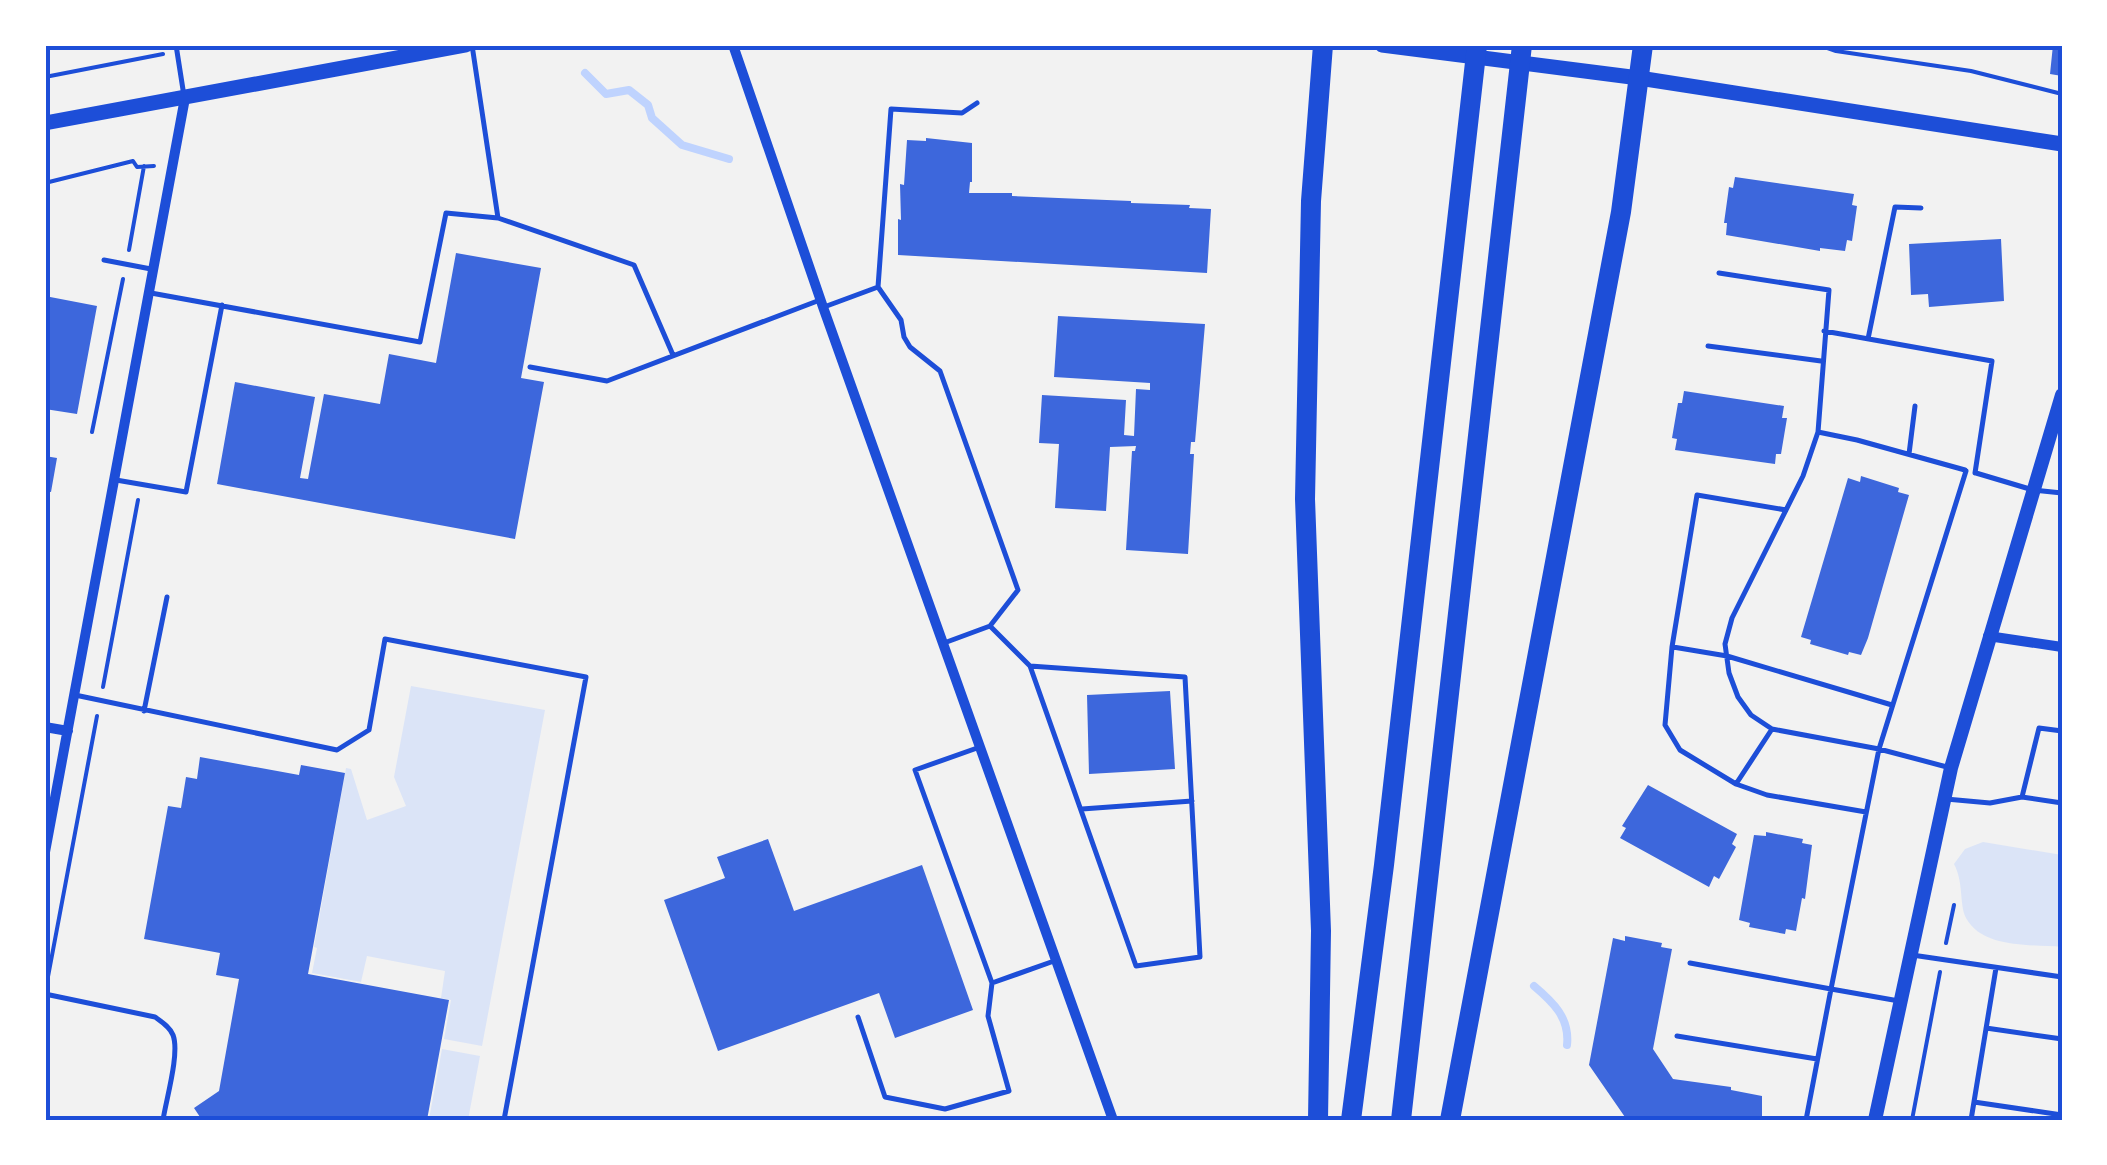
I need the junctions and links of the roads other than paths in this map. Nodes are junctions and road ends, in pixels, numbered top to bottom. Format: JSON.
{"nodes":[{"id":1,"x":176,"y":45,"type":"edge"},
{"id":2,"x":469,"y":45,"type":"edge"},
{"id":3,"x":733,"y":45,"type":"edge"},
{"id":4,"x":1323,"y":45,"type":"edge"},
{"id":5,"x":1382,"y":45,"type":"edge"},
{"id":6,"x":1477,"y":45,"type":"edge"},
{"id":7,"x":1522,"y":45,"type":"edge"},
{"id":8,"x":1643,"y":45,"type":"edge"},
{"id":9,"x":1638,"y":78,"type":"junction"},
{"id":10,"x":185,"y":98,"type":"junction"},
{"id":11,"x":977,"y":103,"type":"dead end"},
{"id":12,"x":45,"y":123,"type":"edge"},
{"id":13,"x":2062,"y":144,"type":"edge"},
{"id":14,"x":1921,"y":208,"type":"dead end"},
{"id":15,"x":498,"y":218,"type":"junction"},
{"id":16,"x":104,"y":260,"type":"dead end"},
{"id":17,"x":153,"y":269,"type":"junction"},
{"id":18,"x":1719,"y":273,"type":"dead end"},
{"id":19,"x":878,"y":287,"type":"junction"},
{"id":20,"x":148,"y":292,"type":"junction"},
{"id":21,"x":822,"y":303,"type":"junction"},
{"id":22,"x":222,"y":305,"type":"junction"},
{"id":23,"x":1824,"y":332,"type":"junction"},
{"id":24,"x":1868,"y":339,"type":"junction"},
{"id":25,"x":1708,"y":346,"type":"dead end"},
{"id":26,"x":673,"y":355,"type":"junction"},
{"id":27,"x":1821,"y":362,"type":"junction"},
{"id":28,"x":530,"y":368,"type":"dead end"},
{"id":29,"x":2062,"y":394,"type":"edge"},
{"id":30,"x":1914,"y":406,"type":"dead end"},
{"id":31,"x":1818,"y":432,"type":"junction"},
{"id":32,"x":1909,"y":454,"type":"junction"},
{"id":33,"x":1966,"y":470,"type":"junction"},
{"id":34,"x":1975,"y":473,"type":"junction"},
{"id":35,"x":113,"y":480,"type":"junction"},
{"id":36,"x":2033,"y":490,"type":"junction"},
{"id":37,"x":2062,"y":493,"type":"edge"},
{"id":38,"x":1786,"y":510,"type":"junction"},
{"id":39,"x":166,"y":597,"type":"dead end"},
{"id":40,"x":990,"y":626,"type":"junction"},
{"id":41,"x":1988,"y":636,"type":"junction"},
{"id":42,"x":944,"y":643,"type":"junction"},
{"id":43,"x":1672,"y":647,"type":"junction"},
{"id":44,"x":2062,"y":647,"type":"edge"},
{"id":45,"x":1726,"y":656,"type":"junction"},
{"id":46,"x":1030,"y":666,"type":"junction"},
{"id":47,"x":74,"y":694,"type":"junction"},
{"id":48,"x":1892,"y":705,"type":"junction"},
{"id":49,"x":144,"y":712,"type":"junction"},
{"id":50,"x":45,"y":728,"type":"edge"},
{"id":51,"x":1772,"y":729,"type":"junction"},
{"id":52,"x":68,"y":731,"type":"junction"},
{"id":53,"x":2062,"y":731,"type":"edge"},
{"id":54,"x":980,"y":747,"type":"junction"},
{"id":55,"x":1878,"y":749,"type":"junction"},
{"id":56,"x":1950,"y":768,"type":"junction"},
{"id":57,"x":1736,"y":784,"type":"junction"},
{"id":58,"x":2022,"y":797,"type":"junction"},
{"id":59,"x":1944,"y":799,"type":"junction"},
{"id":60,"x":1192,"y":802,"type":"junction"},
{"id":61,"x":2062,"y":803,"type":"edge"},
{"id":62,"x":1082,"y":809,"type":"junction"},
{"id":63,"x":1866,"y":812,"type":"junction"},
{"id":64,"x":45,"y":852,"type":"edge"},
{"id":65,"x":1909,"y":955,"type":"junction"},
{"id":66,"x":1057,"y":960,"type":"junction"},
{"id":67,"x":1690,"y":964,"type":"dead end"},
{"id":68,"x":1996,"y":968,"type":"junction"},
{"id":69,"x":2062,"y":977,"type":"edge"},
{"id":70,"x":992,"y":983,"type":"junction"},
{"id":71,"x":1831,"y":989,"type":"junction"},
{"id":72,"x":45,"y":993,"type":"edge"},
{"id":73,"x":1899,"y":1001,"type":"junction"},
{"id":74,"x":858,"y":1017,"type":"dead end"},
{"id":75,"x":1986,"y":1028,"type":"junction"},
{"id":76,"x":1677,"y":1036,"type":"dead end"},
{"id":77,"x":2062,"y":1039,"type":"edge"},
{"id":78,"x":1818,"y":1059,"type":"junction"},
{"id":79,"x":1974,"y":1102,"type":"junction"},
{"id":80,"x":2062,"y":1115,"type":"edge"},
{"id":81,"x":162,"y":1120,"type":"edge"},
{"id":82,"x":504,"y":1120,"type":"edge"},
{"id":83,"x":1113,"y":1120,"type":"edge"},
{"id":84,"x":1318,"y":1120,"type":"edge"},
{"id":85,"x":1351,"y":1120,"type":"edge"},
{"id":86,"x":1400,"y":1120,"type":"edge"},
{"id":87,"x":1450,"y":1120,"type":"edge"},
{"id":88,"x":1806,"y":1120,"type":"edge"},
{"id":89,"x":1875,"y":1120,"type":"edge"},
{"id":90,"x":1971,"y":1120,"type":"edge"}],
"edges":[{"from":1,"to":10,"type":"lane"},
{"from":2,"to":10,"type":"main road"},
{"from":2,"to":15,"type":"lane"},
{"from":3,"to":21,"type":"street"},
{"from":4,"to":84,"type":"highway"},
{"from":5,"to":9,"type":"main road"},
{"from":6,"to":85,"type":"highway"},
{"from":7,"to":86,"type":"highway"},
{"from":8,"to":9,"type":"highway"},
{"from":9,"to":13,"type":"main road"},
{"from":9,"to":87,"type":"highway"},
{"from":10,"to":12,"type":"main road"},
{"from":10,"to":17,"type":"street"},
{"from":11,"to":19,"type":"lane"},
{"from":14,"to":24,"type":"lane"},
{"from":15,"to":22,"type":"lane"},
{"from":15,"to":26,"type":"lane"},
{"from":16,"to":17,"type":"lane"},
{"from":17,"to":20,"type":"street"},
{"from":18,"to":23,"type":"lane"},
{"from":19,"to":21,"type":"lane"},
{"from":19,"to":40,"type":"lane"},
{"from":20,"to":22,"type":"lane"},
{"from":20,"to":35,"type":"street"},
{"from":21,"to":26,"type":"lane"},
{"from":21,"to":42,"type":"street"},
{"from":22,"to":35,"type":"lane"},
{"from":23,"to":24,"type":"lane"},
{"from":23,"to":27,"type":"lane"},
{"from":24,"to":34,"type":"lane"},
{"from":25,"to":27,"type":"lane"},
{"from":26,"to":28,"type":"lane"},
{"from":27,"to":31,"type":"lane"},
{"from":29,"to":36,"type":"street"},
{"from":30,"to":32,"type":"lane"},
{"from":31,"to":32,"type":"lane"},
{"from":31,"to":38,"type":"lane"},
{"from":32,"to":33,"type":"lane"},
{"from":33,"to":34,"type":"lane"},
{"from":33,"to":48,"type":"lane"},
{"from":34,"to":36,"type":"lane"},
{"from":35,"to":47,"type":"street"},
{"from":36,"to":37,"type":"lane"},
{"from":36,"to":41,"type":"street"},
{"from":38,"to":43,"type":"lane"},
{"from":38,"to":45,"type":"lane"},
{"from":39,"to":49,"type":"lane"},
{"from":40,"to":42,"type":"lane"},
{"from":40,"to":46,"type":"lane"},
{"from":41,"to":44,"type":"street"},
{"from":41,"to":56,"type":"street"},
{"from":42,"to":54,"type":"street"},
{"from":43,"to":45,"type":"lane"},
{"from":43,"to":57,"type":"lane"},
{"from":45,"to":48,"type":"lane"},
{"from":45,"to":51,"type":"lane"},
{"from":46,"to":60,"type":"lane"},
{"from":46,"to":62,"type":"lane"},
{"from":47,"to":49,"type":"lane"},
{"from":47,"to":52,"type":"street"},
{"from":48,"to":55,"type":"lane"},
{"from":49,"to":82,"type":"lane"},
{"from":50,"to":52,"type":"street"},
{"from":51,"to":55,"type":"lane"},
{"from":51,"to":57,"type":"lane"},
{"from":52,"to":64,"type":"street"},
{"from":53,"to":58,"type":"lane"},
{"from":54,"to":66,"type":"street"},
{"from":54,"to":70,"type":"lane"},
{"from":55,"to":56,"type":"lane"},
{"from":55,"to":63,"type":"lane"},
{"from":56,"to":59,"type":"street"},
{"from":57,"to":63,"type":"lane"},
{"from":58,"to":59,"type":"lane"},
{"from":58,"to":61,"type":"lane"},
{"from":59,"to":65,"type":"street"},
{"from":60,"to":62,"type":"lane"},
{"from":60,"to":62,"type":"lane"},
{"from":63,"to":71,"type":"lane"},
{"from":65,"to":68,"type":"lane"},
{"from":65,"to":73,"type":"street"},
{"from":66,"to":70,"type":"lane"},
{"from":66,"to":83,"type":"street"},
{"from":67,"to":71,"type":"lane"},
{"from":68,"to":69,"type":"lane"},
{"from":68,"to":75,"type":"lane"},
{"from":70,"to":74,"type":"lane"},
{"from":71,"to":73,"type":"lane"},
{"from":71,"to":78,"type":"lane"},
{"from":72,"to":81,"type":"lane"},
{"from":73,"to":89,"type":"street"},
{"from":75,"to":77,"type":"lane"},
{"from":75,"to":79,"type":"lane"},
{"from":76,"to":78,"type":"lane"},
{"from":78,"to":88,"type":"lane"},
{"from":79,"to":80,"type":"lane"},
{"from":79,"to":90,"type":"lane"}]}
